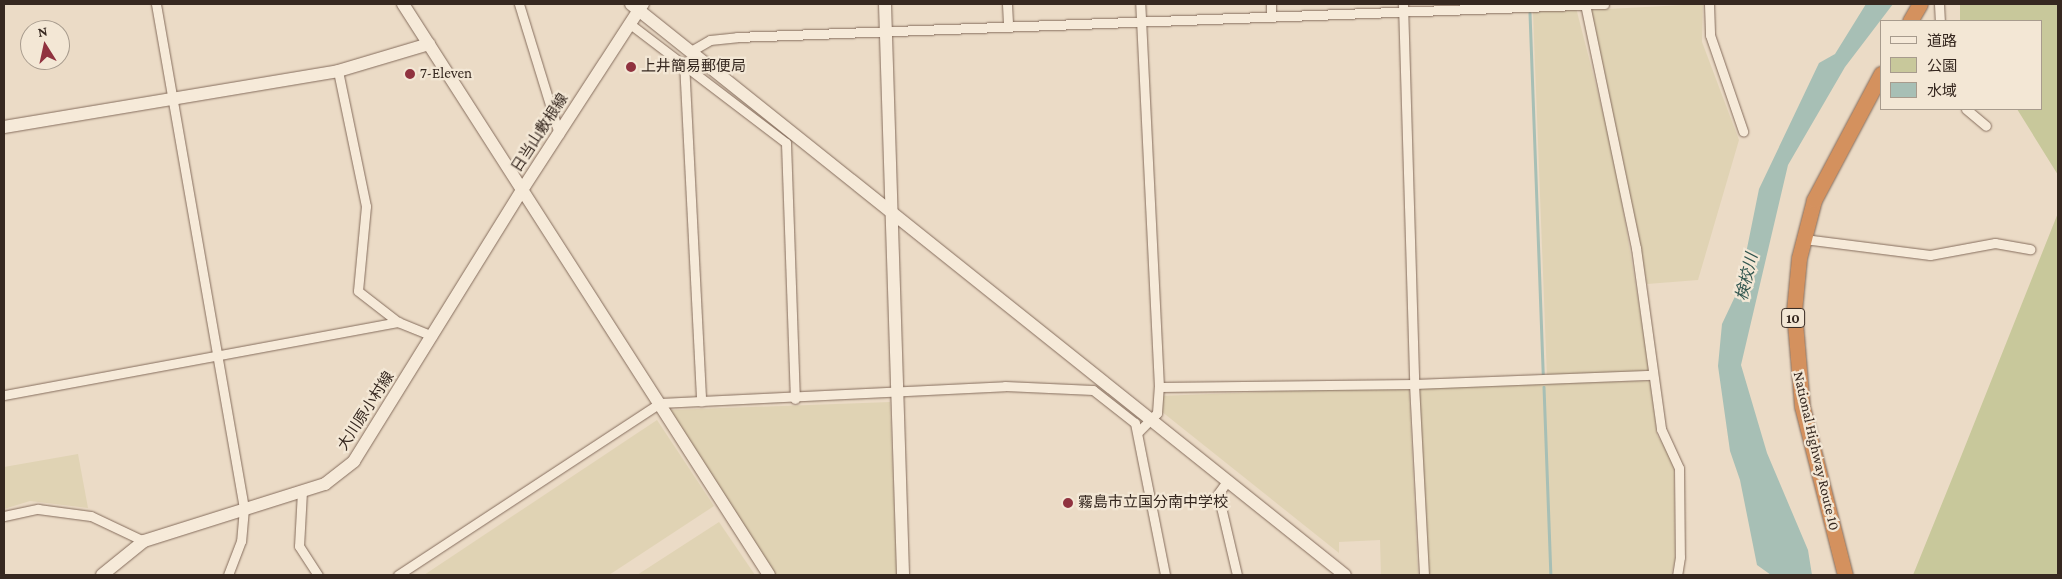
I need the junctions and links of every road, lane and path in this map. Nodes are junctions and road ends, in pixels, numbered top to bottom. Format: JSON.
{"nodes":[{"id":1,"x":156,"y":4,"type":"edge"},
{"id":2,"x":404,"y":4,"type":"edge"},
{"id":3,"x":519,"y":4,"type":"edge"},
{"id":4,"x":885,"y":4,"type":"edge"},
{"id":5,"x":1007,"y":4,"type":"edge"},
{"id":6,"x":1140,"y":4,"type":"edge"},
{"id":7,"x":1271,"y":4,"type":"edge"},
{"id":8,"x":1585,"y":4,"type":"edge"},
{"id":9,"x":1604,"y":4,"type":"edge"},
{"id":10,"x":1709,"y":4,"type":"edge"},
{"id":11,"x":1920,"y":4,"type":"edge"},
{"id":12,"x":1939,"y":4,"type":"edge"},
{"id":13,"x":638,"y":6,"type":"edge"},
{"id":14,"x":1403,"y":8,"type":"edge"},
{"id":15,"x":1271,"y":16,"type":"junction"},
{"id":16,"x":1911,"y":20,"type":"edge"},
{"id":17,"x":1940,"y":20,"type":"edge"},
{"id":18,"x":1141,"y":21,"type":"junction"},
{"id":19,"x":630,"y":24,"type":"junction"},
{"id":20,"x":1008,"y":26,"type":"junction"},
{"id":21,"x":885,"y":31,"type":"junction"},
{"id":22,"x":429,"y":44,"type":"junction"},
{"id":23,"x":691,"y":51,"type":"junction"},
{"id":24,"x":684,"y":62,"type":"junction"},
{"id":25,"x":338,"y":71,"type":"junction"},
{"id":26,"x":1880,"y":76,"type":"edge"},
{"id":27,"x":172,"y":99,"type":"junction"},
{"id":28,"x":1967,"y":110,"type":"edge"},
{"id":29,"x":1986,"y":126,"type":"dead end"},
{"id":30,"x":4,"y":127,"type":"edge"},
{"id":31,"x":1742,"y":131,"type":"dead end"},
{"id":32,"x":559,"y":134,"type":"junction"},
{"id":33,"x":522,"y":190,"type":"junction"},
{"id":34,"x":890,"y":209,"type":"junction"},
{"id":35,"x":1804,"y":239,"type":"junction"},
{"id":36,"x":2030,"y":249,"type":"dead end"},
{"id":37,"x":398,"y":322,"type":"junction"},
{"id":38,"x":432,"y":336,"type":"junction"},
{"id":39,"x":219,"y":353,"type":"junction"},
{"id":40,"x":1653,"y":375,"type":"junction"},
{"id":41,"x":1414,"y":384,"type":"junction"},
{"id":42,"x":1159,"y":387,"type":"junction"},
{"id":43,"x":897,"y":390,"type":"junction"},
{"id":44,"x":4,"y":395,"type":"edge"},
{"id":45,"x":795,"y":399,"type":"junction"},
{"id":46,"x":701,"y":402,"type":"junction"},
{"id":47,"x":660,"y":403,"type":"junction"},
{"id":48,"x":1151,"y":418,"type":"junction"},
{"id":49,"x":1138,"y":432,"type":"junction"},
{"id":50,"x":1228,"y":480,"type":"junction"},
{"id":51,"x":302,"y":491,"type":"junction"},
{"id":52,"x":244,"y":508,"type":"junction"},
{"id":53,"x":4,"y":516,"type":"edge"},
{"id":54,"x":144,"y":541,"type":"junction"},
{"id":55,"x":102,"y":575,"type":"edge"},
{"id":56,"x":228,"y":575,"type":"edge"},
{"id":57,"x":318,"y":575,"type":"edge"},
{"id":58,"x":398,"y":575,"type":"edge"},
{"id":59,"x":769,"y":575,"type":"edge"},
{"id":60,"x":902,"y":575,"type":"edge"},
{"id":61,"x":1165,"y":575,"type":"edge"},
{"id":62,"x":1237,"y":575,"type":"edge"},
{"id":63,"x":1345,"y":575,"type":"edge"},
{"id":64,"x":1424,"y":575,"type":"edge"},
{"id":65,"x":1677,"y":575,"type":"edge"},
{"id":66,"x":1845,"y":575,"type":"edge"}],
"edges":[{"from":1,"to":27,"type":"street"},
{"from":2,"to":22,"type":"main road","name":"日当山敷根線"},
{"from":3,"to":32,"type":"street"},
{"from":4,"to":21,"type":"main road"},
{"from":5,"to":20,"type":"street"},
{"from":6,"to":18,"type":"street"},
{"from":7,"to":15,"type":"street"},
{"from":8,"to":9,"type":"street"},
{"from":8,"to":14,"type":"street"},
{"from":8,"to":40,"type":"street"},
{"from":10,"to":31,"type":"street"},
{"from":11,"to":16,"type":"highway"},
{"from":12,"to":17,"type":"street"},
{"from":13,"to":19,"type":"main road","name":"日当山敷根線"},
{"from":13,"to":23,"type":"main road"},
{"from":14,"to":15,"type":"street"},
{"from":14,"to":41,"type":"street"},
{"from":15,"to":18,"type":"street"},
{"from":18,"to":20,"type":"street"},
{"from":18,"to":42,"type":"street"},
{"from":19,"to":24,"type":"street"},
{"from":19,"to":32,"type":"main road","name":"日当山敷根線"},
{"from":20,"to":21,"type":"street"},
{"from":21,"to":23,"type":"street"},
{"from":21,"to":34,"type":"main road"},
{"from":22,"to":25,"type":"main road"},
{"from":22,"to":33,"type":"main road","name":"日当山敷根線"},
{"from":23,"to":34,"type":"main road"},
{"from":24,"to":45,"type":"street"},
{"from":24,"to":46,"type":"street"},
{"from":25,"to":27,"type":"main road"},
{"from":25,"to":37,"type":"street"},
{"from":26,"to":35,"type":"highway","name":"National Highway Route 10","number":"10"},
{"from":27,"to":30,"type":"main road"},
{"from":27,"to":39,"type":"street"},
{"from":28,"to":29,"type":"street"},
{"from":32,"to":33,"type":"main road","name":"日当山敷根線"},
{"from":33,"to":38,"type":"main road","name":"大川原小村線"},
{"from":33,"to":47,"type":"main road"},
{"from":34,"to":43,"type":"main road"},
{"from":34,"to":48,"type":"main road"},
{"from":35,"to":36,"type":"street"},
{"from":35,"to":66,"type":"highway","name":"National Highway Route 10","number":"10"},
{"from":37,"to":38,"type":"street"},
{"from":37,"to":39,"type":"street"},
{"from":38,"to":51,"type":"main road","name":"大川原小村線"},
{"from":39,"to":44,"type":"street"},
{"from":39,"to":52,"type":"street"},
{"from":40,"to":41,"type":"street"},
{"from":40,"to":65,"type":"street"},
{"from":41,"to":42,"type":"street"},
{"from":41,"to":64,"type":"street"},
{"from":42,"to":48,"type":"street"},
{"from":43,"to":45,"type":"street"},
{"from":43,"to":49,"type":"street"},
{"from":43,"to":60,"type":"main road"},
{"from":45,"to":46,"type":"street"},
{"from":46,"to":47,"type":"street"},
{"from":47,"to":58,"type":"street"},
{"from":47,"to":59,"type":"main road"},
{"from":48,"to":49,"type":"street"},
{"from":48,"to":50,"type":"main road"},
{"from":49,"to":61,"type":"street"},
{"from":50,"to":62,"type":"street"},
{"from":50,"to":63,"type":"main road"},
{"from":51,"to":52,"type":"main road","name":"大川原小村線"},
{"from":51,"to":57,"type":"street"},
{"from":52,"to":54,"type":"main road","name":"大川原小村線"},
{"from":52,"to":56,"type":"street"},
{"from":53,"to":54,"type":"street"},
{"from":54,"to":55,"type":"main road","name":"大川原小村線"}]}
